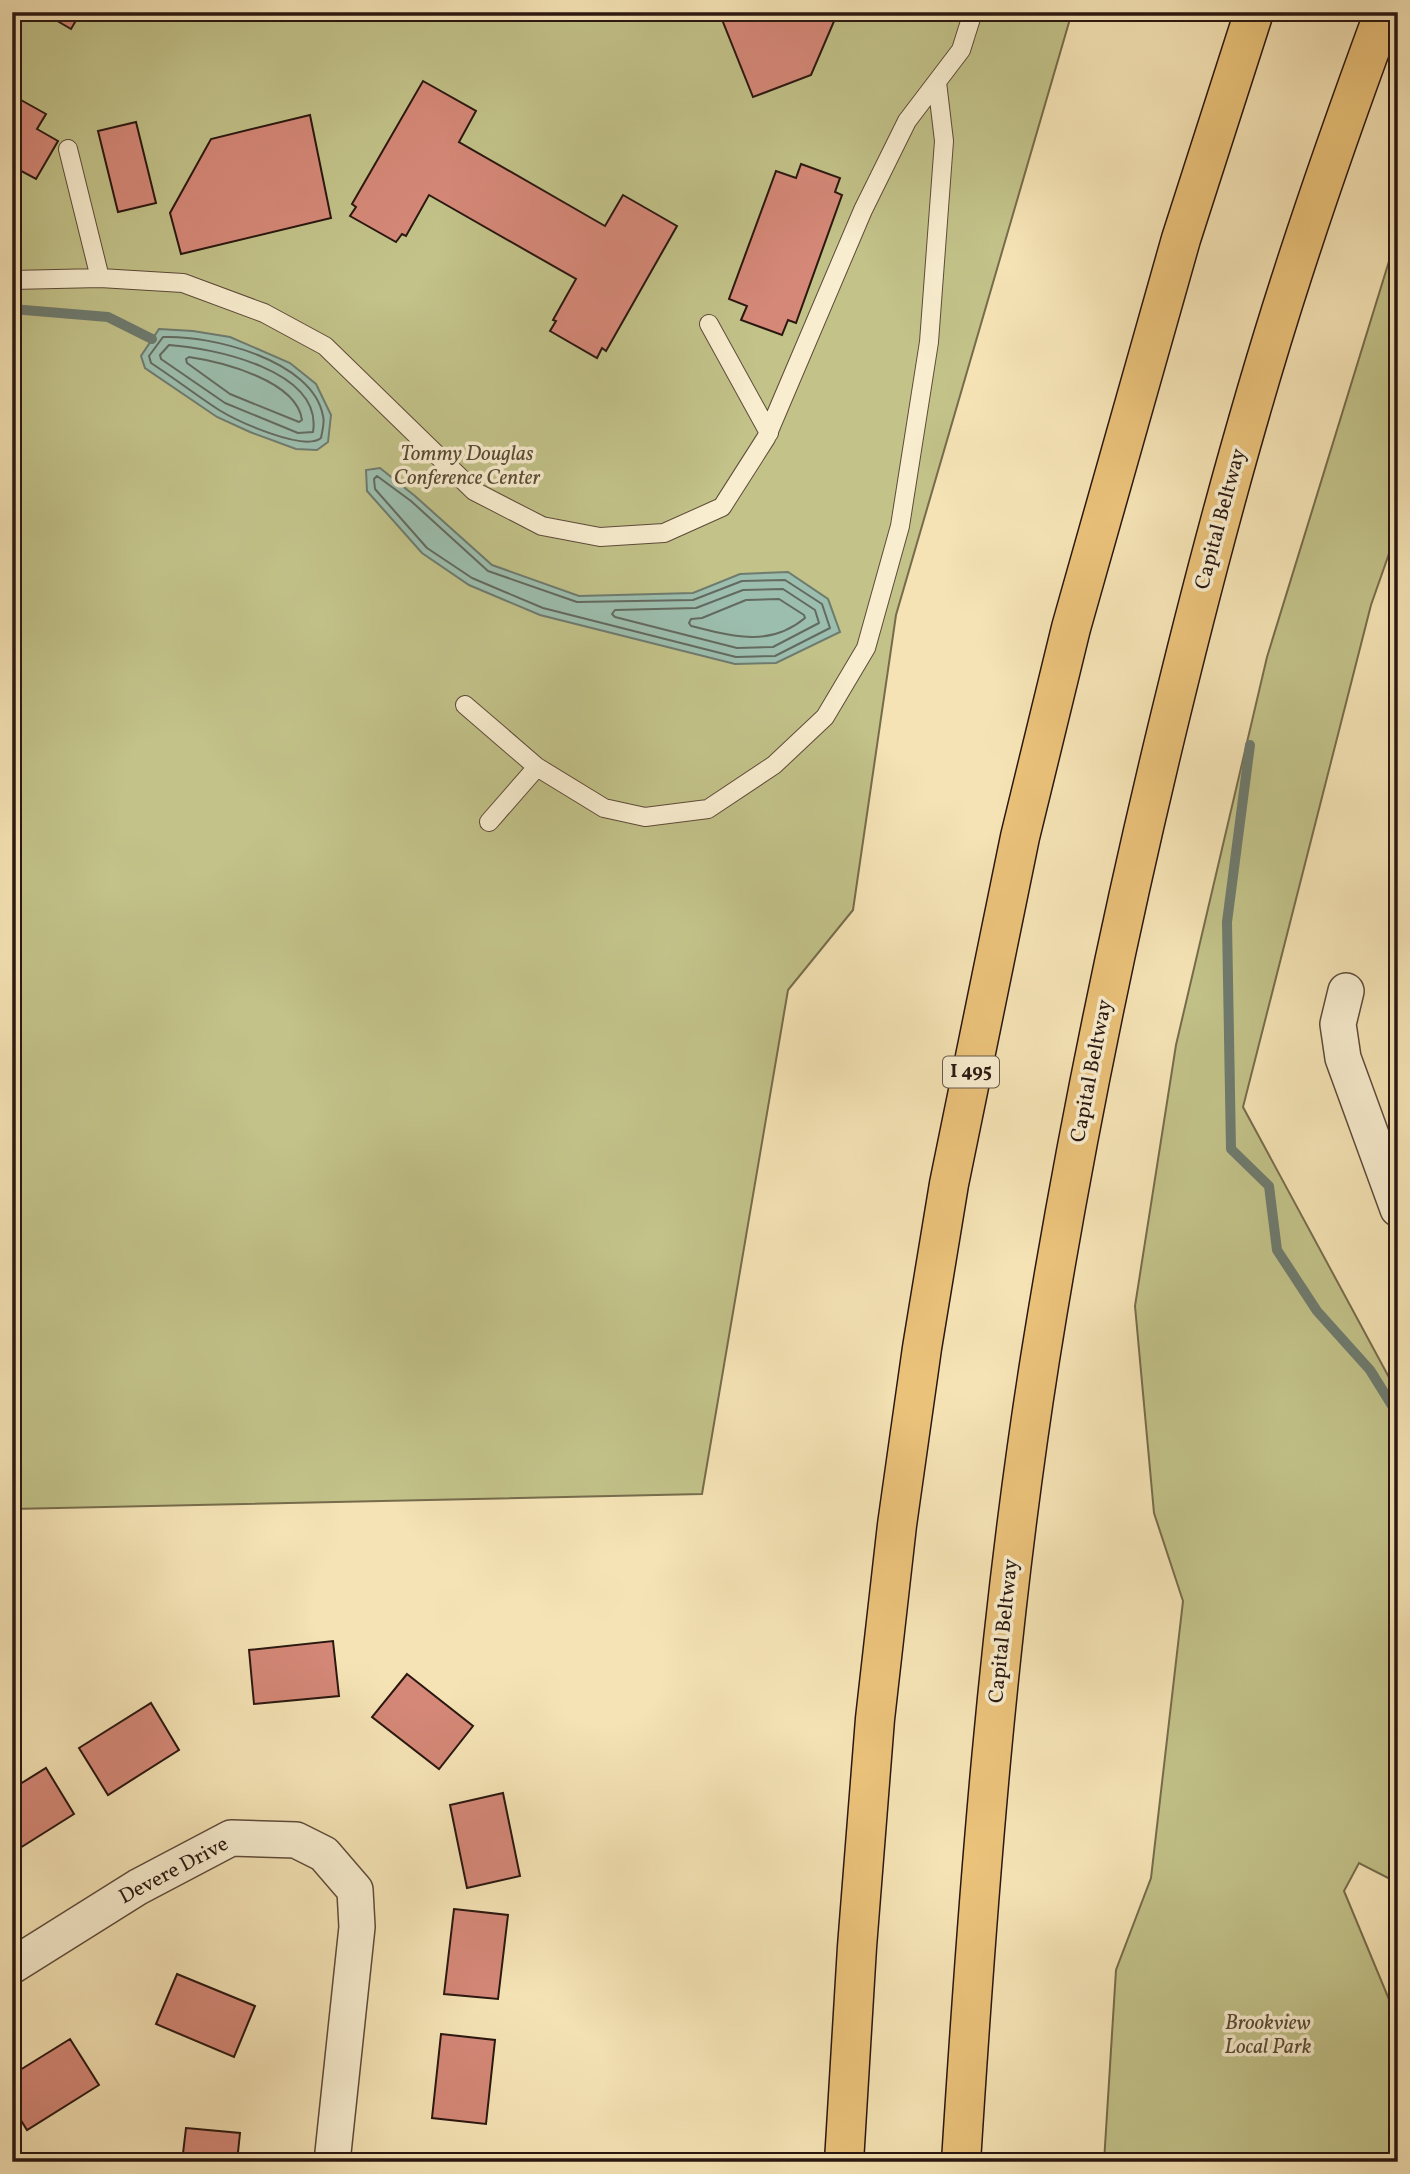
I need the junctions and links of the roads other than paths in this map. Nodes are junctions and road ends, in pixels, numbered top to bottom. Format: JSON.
{"nodes":[{"id":1,"x":973,"y":12,"type":"edge"},
{"id":2,"x":1254,"y":12,"type":"edge"},
{"id":3,"x":1384,"y":12,"type":"edge"},
{"id":4,"x":1393,"y":12,"type":"edge"},
{"id":5,"x":937,"y":82,"type":"junction"},
{"id":6,"x":1345,"y":118,"type":"junction"},
{"id":7,"x":68,"y":149,"type":"dead end"},
{"id":8,"x":100,"y":278,"type":"junction"},
{"id":9,"x":12,"y":280,"type":"edge"},
{"id":10,"x":709,"y":324,"type":"dead end"},
{"id":11,"x":769,"y":433,"type":"junction"},
{"id":12,"x":465,"y":705,"type":"dead end"},
{"id":13,"x":537,"y":767,"type":"junction"},
{"id":14,"x":489,"y":822,"type":"dead end"},
{"id":15,"x":1346,"y":990,"type":"dead end"},
{"id":16,"x":1398,"y":1209,"type":"edge"},
{"id":17,"x":12,"y":1966,"type":"edge"},
{"id":18,"x":332,"y":2162,"type":"edge"},
{"id":19,"x":844,"y":2162,"type":"edge"},
{"id":20,"x":961,"y":2162,"type":"edge"}],
"edges":[{"from":1,"to":5,"type":"lane"},
{"from":2,"to":19,"type":"highway","number":"I 495"},
{"from":3,"to":6,"type":"highway","name":"Capital Beltway"},
{"from":4,"to":6,"type":"highway"},
{"from":5,"to":11,"type":"lane"},
{"from":5,"to":13,"type":"lane"},
{"from":6,"to":20,"type":"highway","name":"Capital Beltway"},
{"from":7,"to":8,"type":"lane"},
{"from":8,"to":9,"type":"lane"},
{"from":8,"to":11,"type":"lane"},
{"from":10,"to":11,"type":"lane"},
{"from":12,"to":13,"type":"lane"},
{"from":13,"to":14,"type":"lane"},
{"from":15,"to":16,"type":"street"},
{"from":17,"to":18,"type":"street","name":"Devere Drive"}]}
